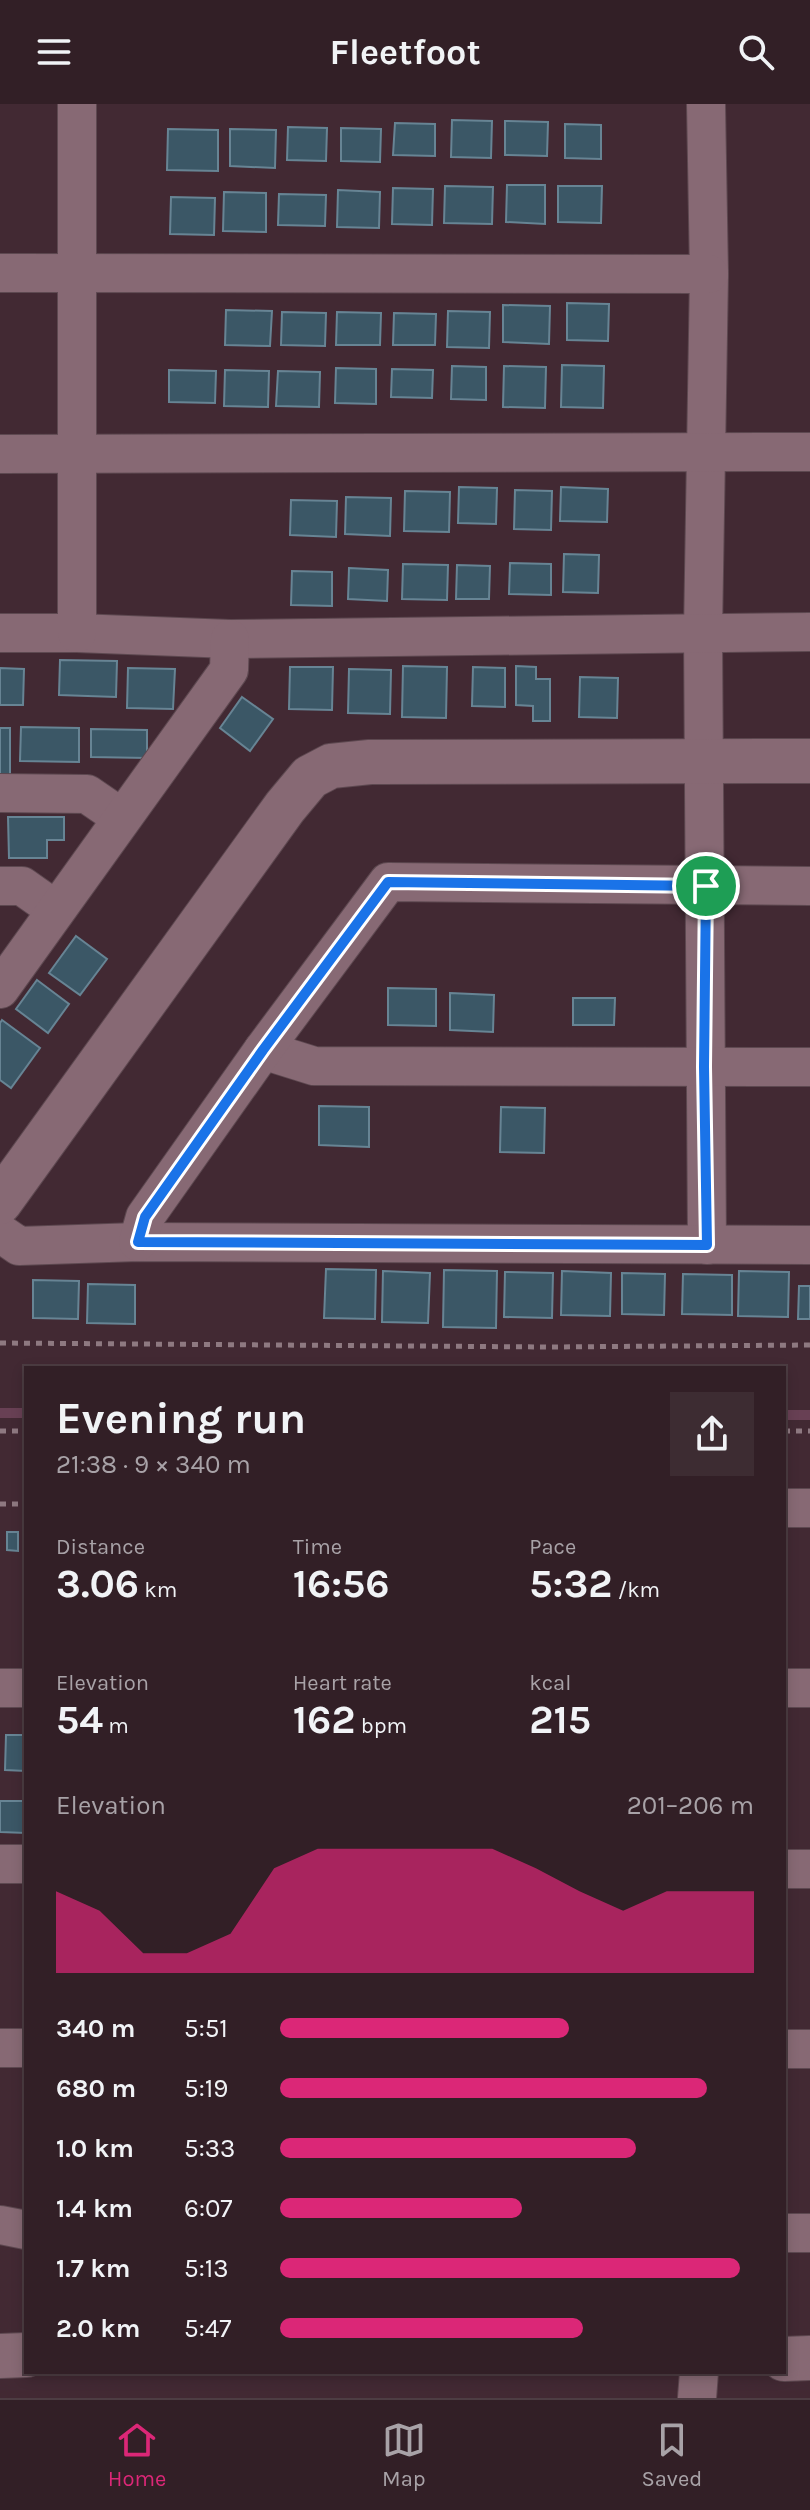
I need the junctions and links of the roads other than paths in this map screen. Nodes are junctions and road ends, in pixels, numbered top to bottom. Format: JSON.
{"nodes":[{"id":1,"x":77,"y":104,"type":"edge"},
{"id":2,"x":706,"y":104,"type":"edge"},
{"id":3,"x":0,"y":273,"type":"edge"},
{"id":4,"x":76,"y":273,"type":"junction"},
{"id":5,"x":709,"y":274,"type":"junction"},
{"id":6,"x":706,"y":452,"type":"junction"},
{"id":7,"x":810,"y":452,"type":"edge"},
{"id":8,"x":0,"y":454,"type":"edge"},
{"id":9,"x":77,"y":455,"type":"junction"},
{"id":10,"x":703,"y":632,"type":"junction"},
{"id":11,"x":810,"y":632,"type":"edge"},
{"id":12,"x":0,"y":633,"type":"edge"},
{"id":13,"x":77,"y":633,"type":"junction"},
{"id":14,"x":230,"y":639,"type":"junction"},
{"id":15,"x":704,"y":761,"type":"junction"},
{"id":16,"x":810,"y":761,"type":"edge"},
{"id":17,"x":0,"y":793,"type":"edge"},
{"id":18,"x":122,"y":818,"type":"junction"},
{"id":19,"x":0,"y":886,"type":"edge"},
{"id":20,"x":706,"y":886,"type":"junction"},
{"id":21,"x":810,"y":886,"type":"edge"},
{"id":22,"x":56,"y":910,"type":"junction"},
{"id":23,"x":0,"y":989,"type":"edge"},
{"id":24,"x":263,"y":1050,"type":"junction"},
{"id":25,"x":704,"y":1067,"type":"junction"},
{"id":26,"x":810,"y":1067,"type":"edge"},
{"id":27,"x":0,"y":1202,"type":"edge"},
{"id":28,"x":0,"y":1233,"type":"edge"},
{"id":29,"x":138,"y":1242,"type":"junction"},
{"id":30,"x":707,"y":1245,"type":"junction"},
{"id":31,"x":810,"y":1245,"type":"edge"},
{"id":32,"x":786,"y":1508,"type":"edge"},
{"id":33,"x":810,"y":1508,"type":"edge"},
{"id":34,"x":0,"y":1688,"type":"edge"},
{"id":35,"x":24,"y":1688,"type":"edge"},
{"id":36,"x":786,"y":1688,"type":"edge"},
{"id":37,"x":810,"y":1688,"type":"edge"},
{"id":38,"x":0,"y":1864,"type":"edge"},
{"id":39,"x":24,"y":1864,"type":"edge"},
{"id":40,"x":786,"y":1869,"type":"edge"},
{"id":41,"x":810,"y":1869,"type":"edge"},
{"id":42,"x":0,"y":2048,"type":"edge"},
{"id":43,"x":24,"y":2048,"type":"edge"},
{"id":44,"x":786,"y":2049,"type":"edge"},
{"id":45,"x":810,"y":2049,"type":"edge"},
{"id":46,"x":0,"y":2225,"type":"edge"},
{"id":47,"x":24,"y":2230,"type":"edge"},
{"id":48,"x":786,"y":2233,"type":"edge"},
{"id":49,"x":810,"y":2233,"type":"edge"},
{"id":50,"x":24,"y":2355,"type":"edge"},
{"id":51,"x":0,"y":2356,"type":"edge"},
{"id":52,"x":810,"y":2358,"type":"edge"},
{"id":53,"x":786,"y":2359,"type":"edge"},
{"id":54,"x":699,"y":2374,"type":"edge"},
{"id":55,"x":697,"y":2398,"type":"edge"}],
"edges":[{"from":1,"to":4,"type":"street"},
{"from":2,"to":5,"type":"street"},
{"from":3,"to":4,"type":"street"},
{"from":4,"to":5,"type":"street"},
{"from":4,"to":9,"type":"street"},
{"from":5,"to":6,"type":"street"},
{"from":6,"to":7,"type":"street"},
{"from":6,"to":9,"type":"street"},
{"from":6,"to":10,"type":"street"},
{"from":8,"to":9,"type":"street"},
{"from":9,"to":13,"type":"street"},
{"from":10,"to":11,"type":"street"},
{"from":10,"to":14,"type":"street"},
{"from":10,"to":15,"type":"street"},
{"from":12,"to":13,"type":"street"},
{"from":13,"to":14,"type":"street"},
{"from":14,"to":18,"type":"street"},
{"from":15,"to":16,"type":"street"},
{"from":15,"to":20,"type":"street"},
{"from":15,"to":27,"type":"street"},
{"from":17,"to":18,"type":"street"},
{"from":18,"to":22,"type":"street"},
{"from":19,"to":22,"type":"street"},
{"from":20,"to":21,"type":"street"},
{"from":20,"to":24,"type":"street"},
{"from":20,"to":25,"type":"street"},
{"from":22,"to":23,"type":"street"},
{"from":24,"to":25,"type":"street"},
{"from":24,"to":29,"type":"street"},
{"from":25,"to":26,"type":"street"},
{"from":25,"to":30,"type":"street"},
{"from":28,"to":29,"type":"street"},
{"from":29,"to":30,"type":"street"},
{"from":30,"to":31,"type":"street"},
{"from":32,"to":33,"type":"street"},
{"from":34,"to":35,"type":"street"},
{"from":36,"to":37,"type":"street"},
{"from":38,"to":39,"type":"street"},
{"from":40,"to":41,"type":"street"},
{"from":42,"to":43,"type":"street"},
{"from":44,"to":45,"type":"street"},
{"from":46,"to":47,"type":"street"},
{"from":48,"to":49,"type":"street"},
{"from":50,"to":51,"type":"street"},
{"from":52,"to":53,"type":"street"},
{"from":54,"to":55,"type":"street"}]}
